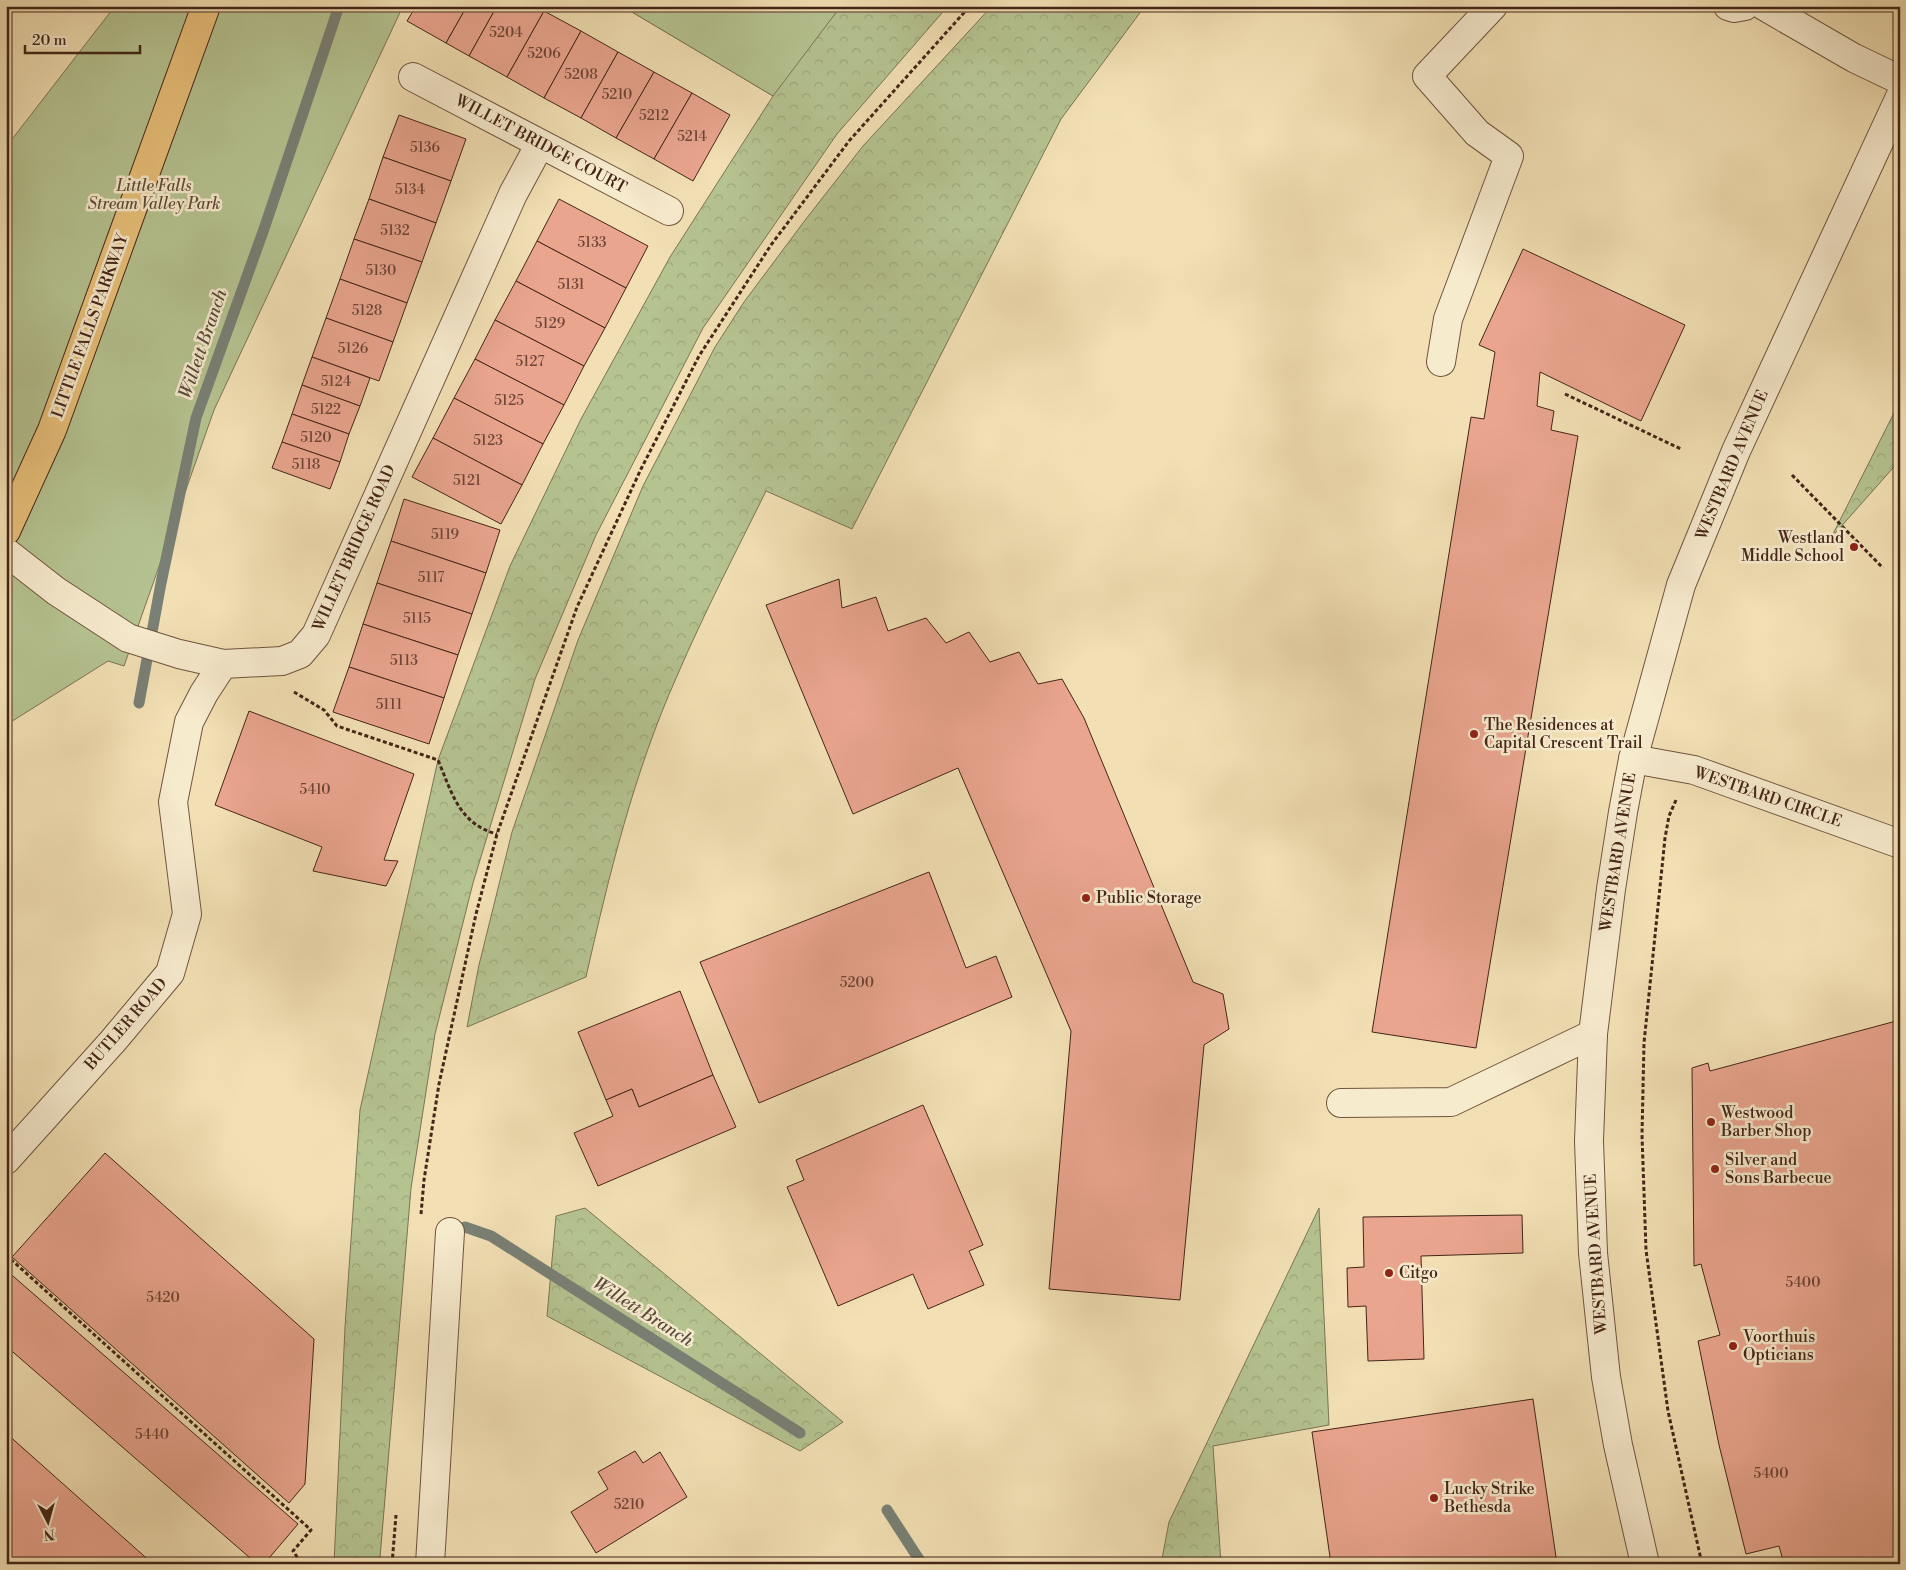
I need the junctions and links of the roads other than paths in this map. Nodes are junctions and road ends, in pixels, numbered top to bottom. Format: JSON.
{"nodes":[{"id":1,"x":206,"y":6,"type":"edge"},
{"id":2,"x":1492,"y":6,"type":"edge"},
{"id":3,"x":1728,"y":6,"type":"edge"},
{"id":4,"x":1745,"y":6,"type":"edge"},
{"id":5,"x":1764,"y":6,"type":"edge"},
{"id":6,"x":413,"y":77,"type":"dead end"},
{"id":7,"x":1900,"y":80,"type":"edge"},
{"id":8,"x":1900,"y":97,"type":"edge"},
{"id":9,"x":540,"y":144,"type":"junction"},
{"id":10,"x":669,"y":211,"type":"dead end"},
{"id":11,"x":1441,"y":362,"type":"dead end"},
{"id":12,"x":6,"y":531,"type":"edge"},
{"id":13,"x":6,"y":552,"type":"edge"},
{"id":14,"x":223,"y":664,"type":"junction"},
{"id":15,"x":1633,"y":759,"type":"junction"},
{"id":16,"x":1900,"y":844,"type":"edge"},
{"id":17,"x":1593,"y":1034,"type":"junction"},
{"id":18,"x":1341,"y":1103,"type":"dead end"},
{"id":19,"x":6,"y":1160,"type":"edge"},
{"id":20,"x":450,"y":1232,"type":"dead end"},
{"id":21,"x":430,"y":1564,"type":"edge"},
{"id":22,"x":1645,"y":1564,"type":"edge"}],
"edges":[{"from":1,"to":12,"type":"main road","name":"LITTLE FALLS PARKWAY"},
{"from":2,"to":11,"type":"street"},
{"from":3,"to":4,"type":"street"},
{"from":5,"to":7,"type":"street"},
{"from":6,"to":9,"type":"street","name":"WILLET BRIDGE COURT"},
{"from":8,"to":15,"type":"street","name":"WESTBARD AVENUE"},
{"from":9,"to":10,"type":"street","name":"WILLET BRIDGE COURT"},
{"from":9,"to":14,"type":"street","name":"WILLET BRIDGE ROAD"},
{"from":13,"to":14,"type":"street","name":"WILLET BRIDGE ROAD"},
{"from":14,"to":19,"type":"street","name":"BUTLER ROAD"},
{"from":15,"to":16,"type":"street","name":"WESTBARD CIRCLE"},
{"from":15,"to":17,"type":"street","name":"WESTBARD AVENUE"},
{"from":17,"to":18,"type":"street"},
{"from":17,"to":22,"type":"street","name":"WESTBARD AVENUE"},
{"from":20,"to":21,"type":"street"}]}
